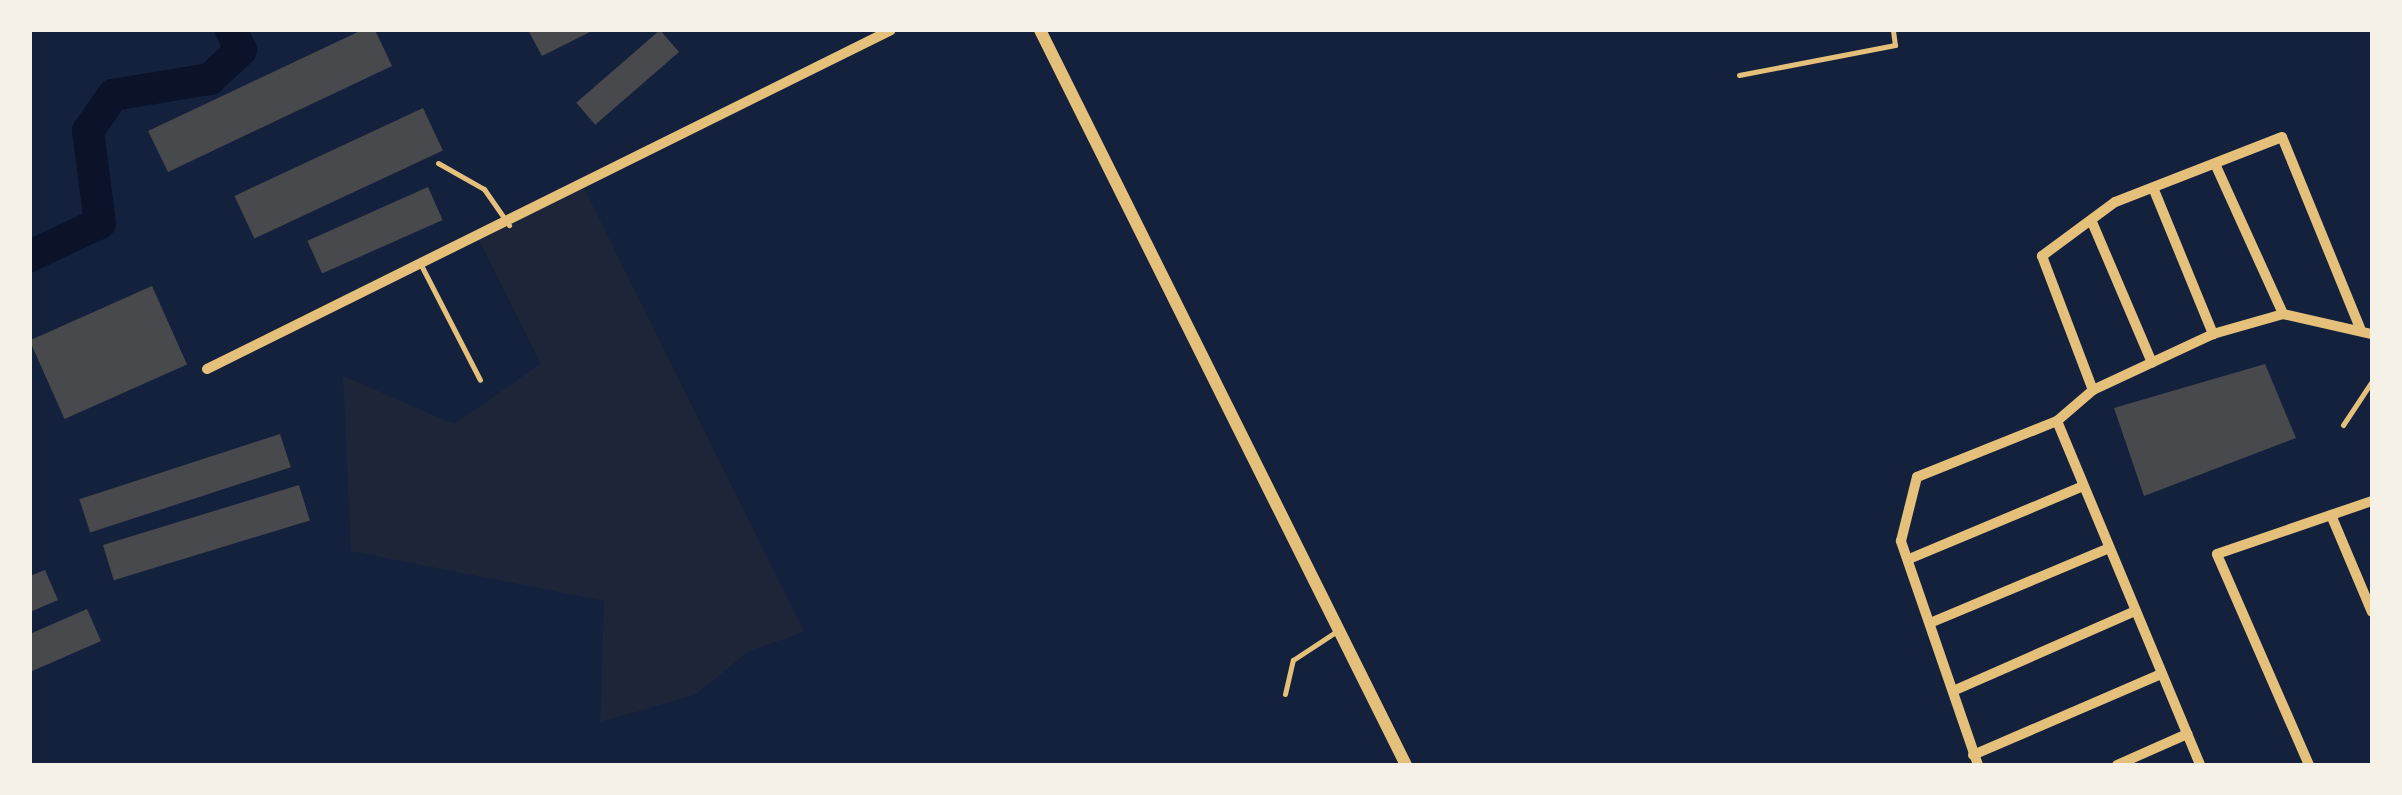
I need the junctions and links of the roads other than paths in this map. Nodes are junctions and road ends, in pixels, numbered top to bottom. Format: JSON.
{"nodes":[{"id":1,"x":891,"y":30,"type":"edge"},
{"id":2,"x":1040,"y":30,"type":"edge"},
{"id":3,"x":1893,"y":30,"type":"edge"},
{"id":4,"x":1739,"y":75,"type":"dead end"},
{"id":5,"x":438,"y":163,"type":"dead end"},
{"id":6,"x":2216,"y":166,"type":"junction"},
{"id":7,"x":2154,"y":190,"type":"junction"},
{"id":8,"x":2092,"y":222,"type":"junction"},
{"id":9,"x":510,"y":225,"type":"junction"},
{"id":10,"x":421,"y":265,"type":"junction"},
{"id":11,"x":2283,"y":314,"type":"junction"},
{"id":12,"x":2360,"y":328,"type":"junction"},
{"id":13,"x":2213,"y":334,"type":"junction"},
{"id":14,"x":2372,"y":334,"type":"edge"},
{"id":15,"x":2152,"y":363,"type":"junction"},
{"id":16,"x":207,"y":369,"type":"dead end"},
{"id":17,"x":480,"y":380,"type":"dead end"},
{"id":18,"x":2372,"y":381,"type":"edge"},
{"id":19,"x":2092,"y":390,"type":"junction"},
{"id":20,"x":2058,"y":421,"type":"junction"},
{"id":21,"x":2343,"y":426,"type":"dead end"},
{"id":22,"x":2081,"y":486,"type":"junction"},
{"id":23,"x":2372,"y":501,"type":"edge"},
{"id":24,"x":2331,"y":515,"type":"junction"},
{"id":25,"x":2107,"y":550,"type":"junction"},
{"id":26,"x":1909,"y":559,"type":"junction"},
{"id":27,"x":2135,"y":611,"type":"junction"},
{"id":28,"x":2372,"y":612,"type":"edge"},
{"id":29,"x":1930,"y":623,"type":"junction"},
{"id":30,"x":1340,"y":629,"type":"junction"},
{"id":31,"x":2159,"y":675,"type":"junction"},
{"id":32,"x":1952,"y":691,"type":"junction"},
{"id":33,"x":1285,"y":694,"type":"dead end"},
{"id":34,"x":2187,"y":734,"type":"junction"},
{"id":35,"x":1976,"y":760,"type":"edge"},
{"id":36,"x":1406,"y":765,"type":"edge"},
{"id":37,"x":2116,"y":765,"type":"edge"},
{"id":38,"x":2200,"y":765,"type":"edge"},
{"id":39,"x":2309,"y":765,"type":"edge"}],
"edges":[{"from":1,"to":9,"type":"street"},
{"from":2,"to":30,"type":"street"},
{"from":3,"to":4,"type":"lane"},
{"from":5,"to":9,"type":"lane"},
{"from":6,"to":7,"type":"street"},
{"from":6,"to":11,"type":"street"},
{"from":6,"to":12,"type":"street"},
{"from":7,"to":8,"type":"street"},
{"from":7,"to":13,"type":"street"},
{"from":8,"to":15,"type":"street"},
{"from":8,"to":19,"type":"street"},
{"from":9,"to":10,"type":"street"},
{"from":10,"to":16,"type":"street"},
{"from":10,"to":17,"type":"lane"},
{"from":11,"to":12,"type":"street"},
{"from":11,"to":13,"type":"street"},
{"from":12,"to":14,"type":"street"},
{"from":13,"to":15,"type":"street"},
{"from":15,"to":19,"type":"street"},
{"from":18,"to":21,"type":"lane"},
{"from":19,"to":20,"type":"street"},
{"from":20,"to":22,"type":"street"},
{"from":20,"to":26,"type":"street"},
{"from":22,"to":25,"type":"street"},
{"from":22,"to":26,"type":"street"},
{"from":23,"to":24,"type":"street"},
{"from":24,"to":28,"type":"street"},
{"from":24,"to":39,"type":"street"},
{"from":25,"to":27,"type":"street"},
{"from":25,"to":29,"type":"street"},
{"from":26,"to":29,"type":"street"},
{"from":27,"to":31,"type":"street"},
{"from":27,"to":32,"type":"street"},
{"from":29,"to":32,"type":"street"},
{"from":30,"to":33,"type":"lane"},
{"from":30,"to":36,"type":"street"},
{"from":31,"to":34,"type":"street"},
{"from":31,"to":35,"type":"street"},
{"from":32,"to":35,"type":"street"},
{"from":34,"to":37,"type":"street"},
{"from":34,"to":38,"type":"street"}]}
